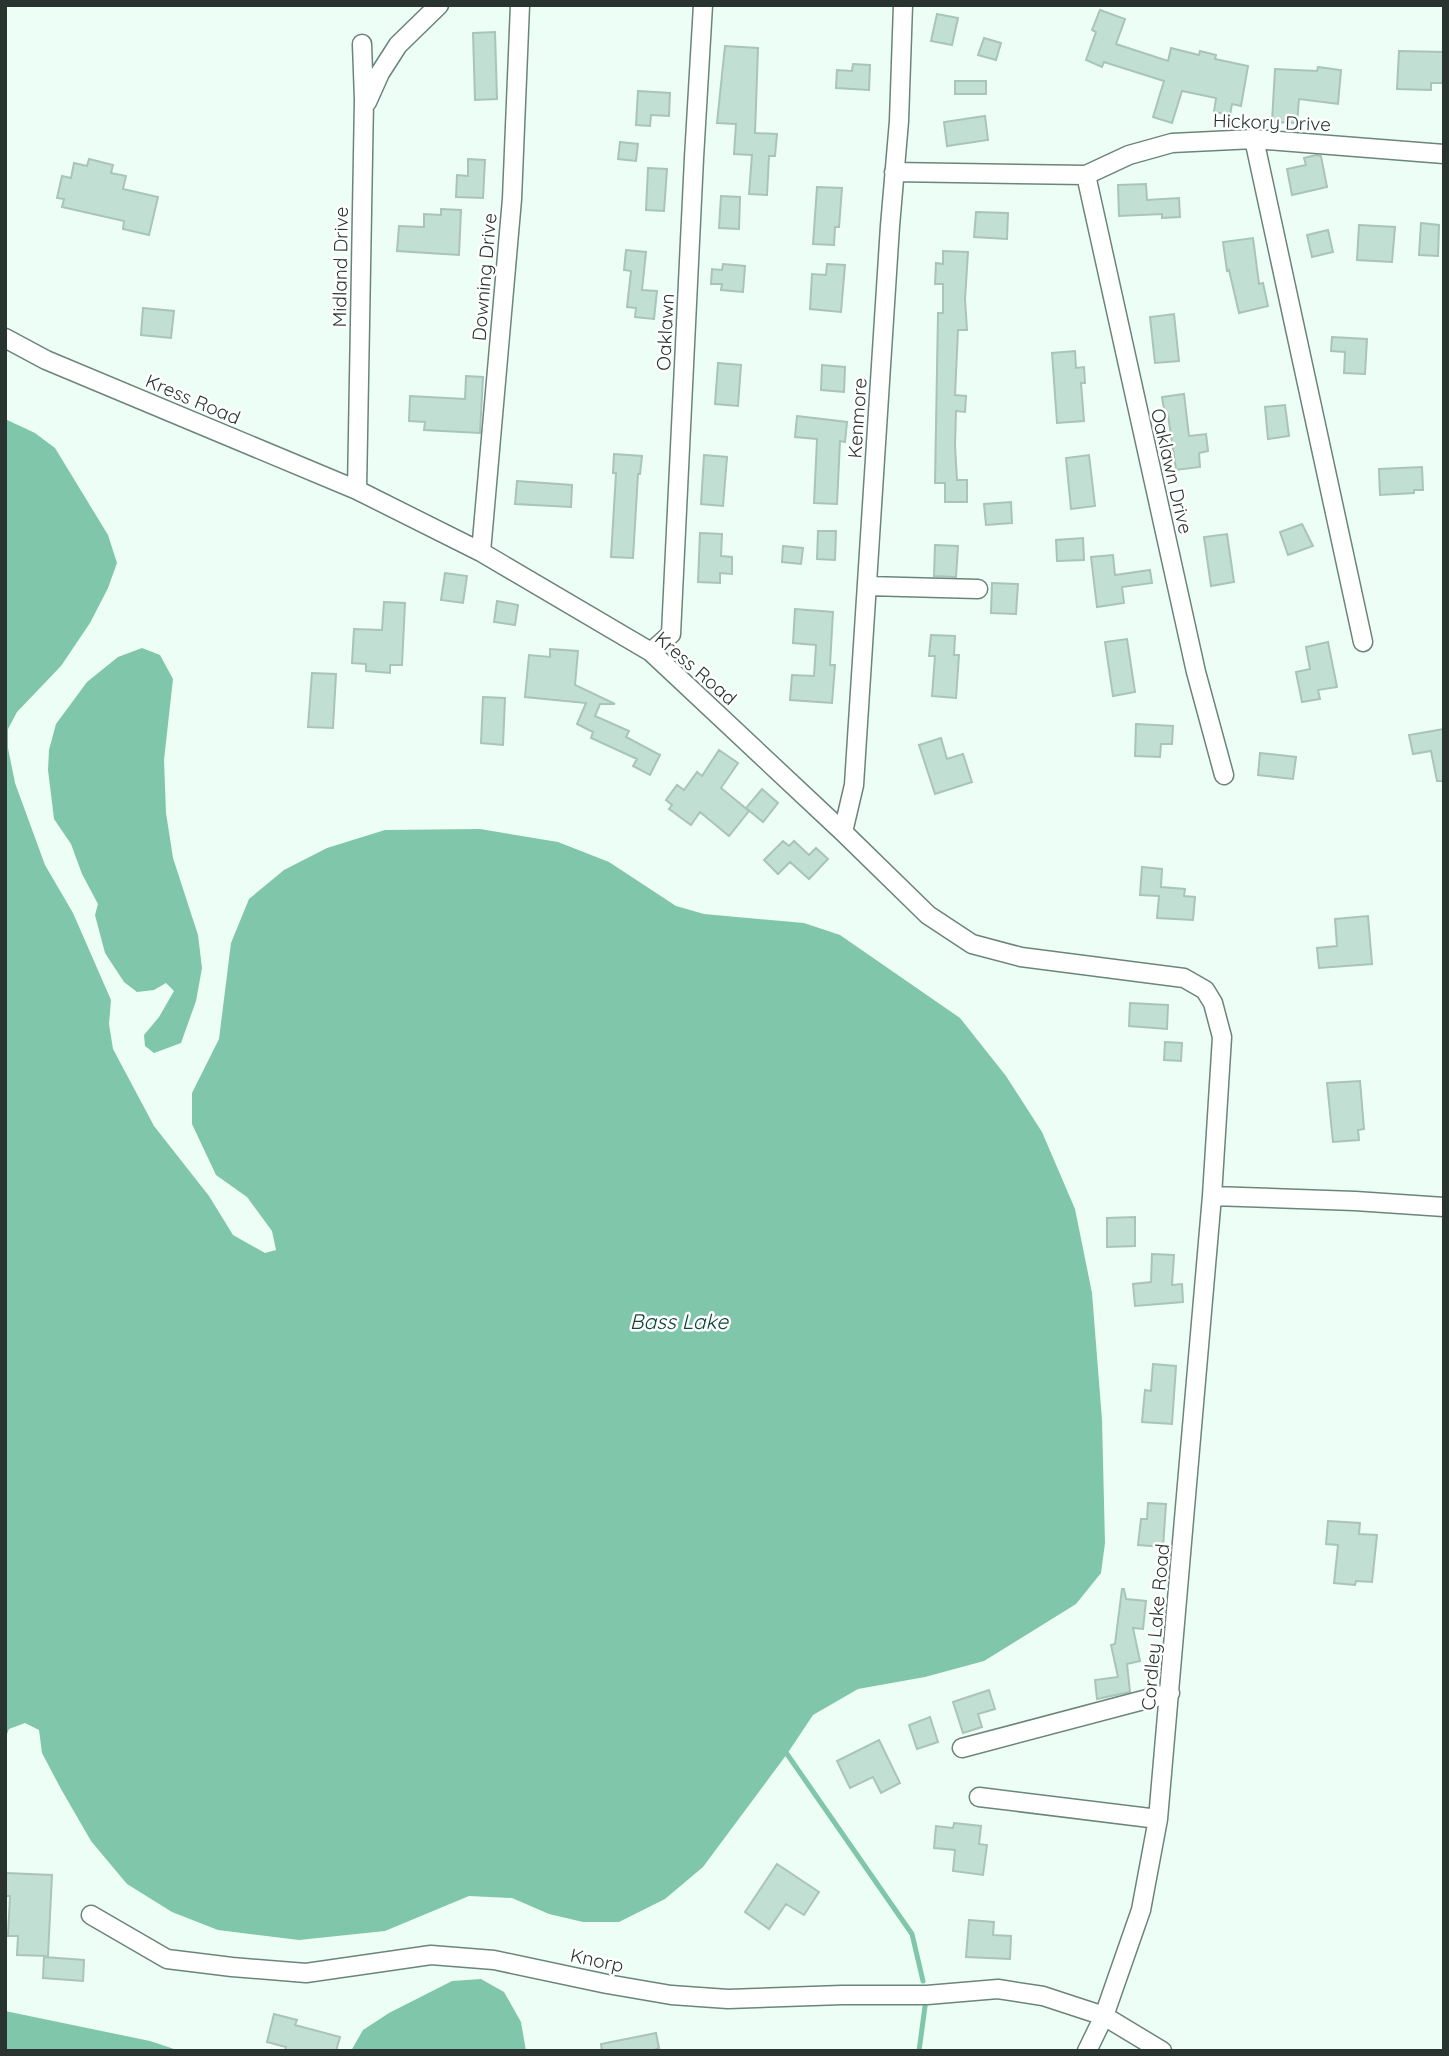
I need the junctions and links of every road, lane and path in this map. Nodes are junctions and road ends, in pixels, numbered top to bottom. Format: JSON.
{"nodes":[{"id":1,"x":439,"y":5,"type":"edge"},
{"id":2,"x":520,"y":5,"type":"edge"},
{"id":3,"x":703,"y":5,"type":"edge"},
{"id":4,"x":903,"y":5,"type":"edge"},
{"id":5,"x":362,"y":44,"type":"dead end"},
{"id":6,"x":363,"y":108,"type":"junction"},
{"id":7,"x":1254,"y":139,"type":"junction"},
{"id":8,"x":1444,"y":154,"type":"edge"},
{"id":9,"x":894,"y":172,"type":"junction"},
{"id":10,"x":1086,"y":175,"type":"junction"},
{"id":11,"x":5,"y":338,"type":"edge"},
{"id":12,"x":357,"y":490,"type":"junction"},
{"id":13,"x":481,"y":552,"type":"junction"},
{"id":14,"x":867,"y":586,"type":"junction"},
{"id":15,"x":978,"y":589,"type":"dead end"},
{"id":16,"x":1363,"y":642,"type":"dead end"},
{"id":17,"x":650,"y":652,"type":"junction"},
{"id":18,"x":1224,"y":775,"type":"dead end"},
{"id":19,"x":843,"y":832,"type":"junction"},
{"id":20,"x":1222,"y":1037,"type":"joint"},
{"id":21,"x":1212,"y":1196,"type":"junction"},
{"id":22,"x":1444,"y":1208,"type":"edge"},
{"id":23,"x":1170,"y":1693,"type":"junction"},
{"id":24,"x":962,"y":1748,"type":"dead end"},
{"id":25,"x":979,"y":1797,"type":"dead end"},
{"id":26,"x":1158,"y":1819,"type":"junction"},
{"id":27,"x":91,"y":1915,"type":"dead end"},
{"id":28,"x":1104,"y":2016,"type":"junction"},
{"id":29,"x":1087,"y":2051,"type":"edge"},
{"id":30,"x":1162,"y":2051,"type":"edge"}],
"edges":[{"from":1,"to":6,"type":"street"},
{"from":2,"to":13,"type":"street","name":"Downing Drive"},
{"from":3,"to":17,"type":"street","name":"Oaklawn"},
{"from":4,"to":9,"type":"street","name":"Kenmore"},
{"from":5,"to":6,"type":"street","name":"Midland Drive"},
{"from":6,"to":12,"type":"street","name":"Midland Drive"},
{"from":7,"to":8,"type":"street","name":"Hickory Drive"},
{"from":7,"to":10,"type":"street","name":"Hickory Drive"},
{"from":7,"to":16,"type":"street"},
{"from":9,"to":10,"type":"street","name":"Hickory Drive"},
{"from":9,"to":14,"type":"street","name":"Kenmore"},
{"from":10,"to":18,"type":"street","name":"Oaklawn Drive"},
{"from":11,"to":12,"type":"street","name":"Kress Road"},
{"from":12,"to":13,"type":"street","name":"Kress Road"},
{"from":13,"to":17,"type":"street","name":"Kress Road"},
{"from":14,"to":15,"type":"street"},
{"from":14,"to":19,"type":"street","name":"Kenmore"},
{"from":17,"to":19,"type":"street","name":"Kress Road"},
{"from":19,"to":20,"type":"street","name":"Kress Road"},
{"from":20,"to":21,"type":"street","name":"Cordley Lake Road"},
{"from":21,"to":22,"type":"street"},
{"from":21,"to":23,"type":"street","name":"Cordley Lake Road"},
{"from":23,"to":24,"type":"street"},
{"from":23,"to":26,"type":"street","name":"Cordley Lake Road"},
{"from":25,"to":26,"type":"street"},
{"from":26,"to":28,"type":"street","name":"Cordley Lake Road"},
{"from":27,"to":28,"type":"street","name":"Knorp"},
{"from":28,"to":29,"type":"street","name":"Cordley Lake Road"},
{"from":28,"to":30,"type":"street","name":"Knorp"}]}
